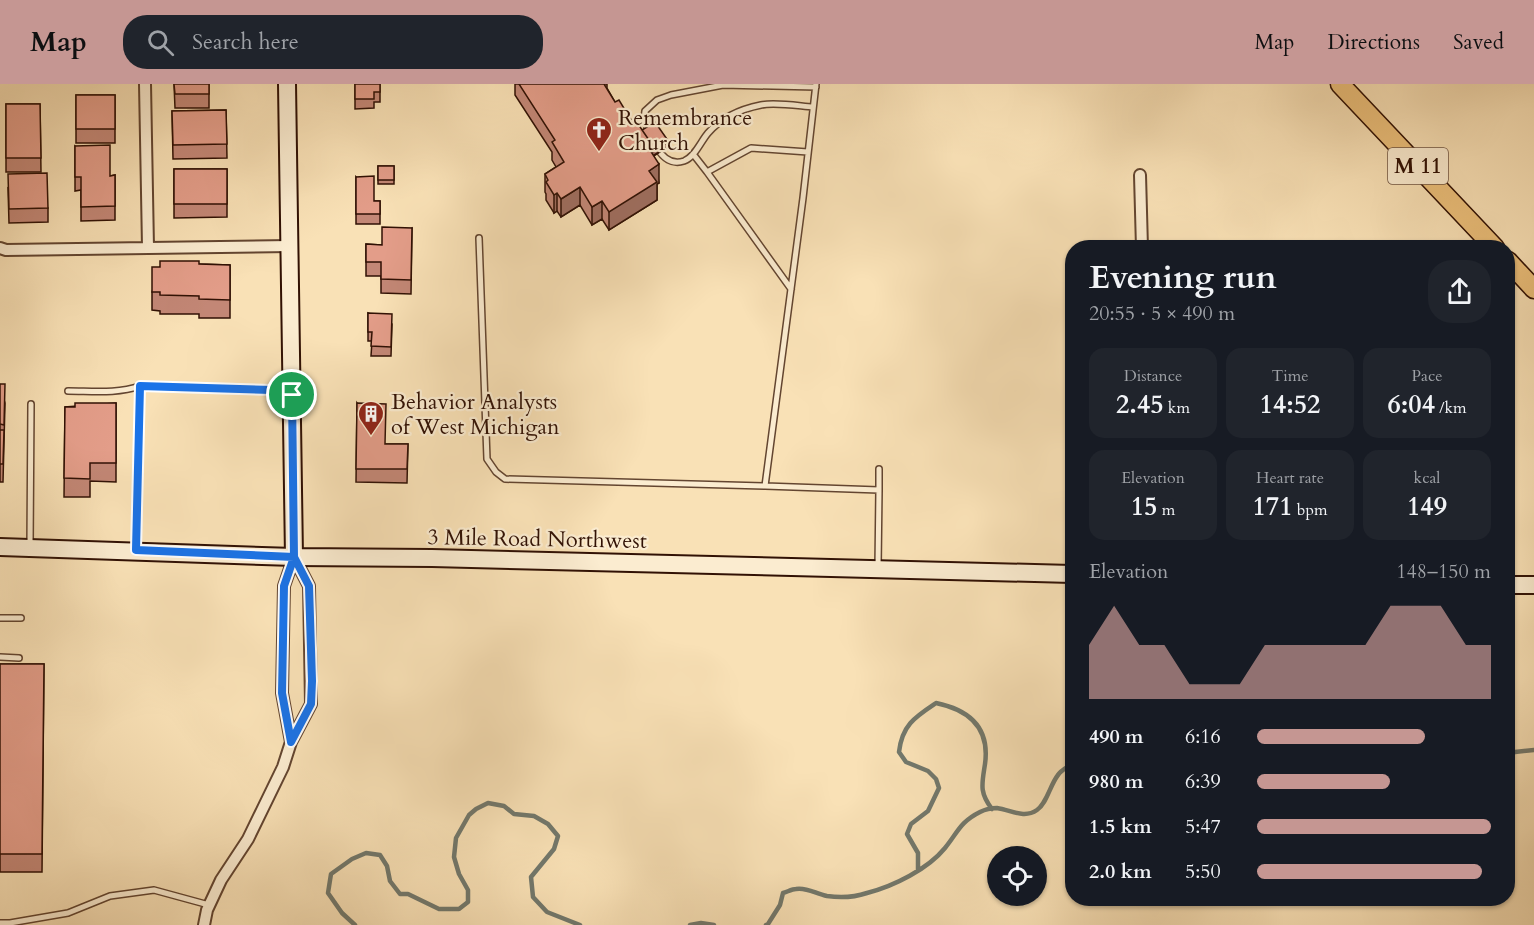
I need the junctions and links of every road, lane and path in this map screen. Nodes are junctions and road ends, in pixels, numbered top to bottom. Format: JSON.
{"nodes":[{"id":1,"x":146,"y":84,"type":"edge"},
{"id":2,"x":287,"y":84,"type":"edge"},
{"id":3,"x":1340,"y":84,"type":"edge"},
{"id":4,"x":816,"y":86,"type":"edge"},
{"id":5,"x":813,"y":107,"type":"junction"},
{"id":6,"x":652,"y":137,"type":"edge"},
{"id":7,"x":657,"y":146,"type":"edge"},
{"id":8,"x":808,"y":153,"type":"junction"},
{"id":9,"x":693,"y":154,"type":"junction"},
{"id":10,"x":707,"y":172,"type":"junction"},
{"id":11,"x":1140,"y":175,"type":"dead end"},
{"id":12,"x":479,"y":238,"type":"dead end"},
{"id":13,"x":1142,"y":240,"type":"edge"},
{"id":14,"x":1487,"y":240,"type":"edge"},
{"id":15,"x":290,"y":246,"type":"junction"},
{"id":16,"x":0,"y":248,"type":"edge"},
{"id":17,"x":147,"y":248,"type":"junction"},
{"id":18,"x":1515,"y":269,"type":"edge"},
{"id":19,"x":791,"y":288,"type":"junction"},
{"id":20,"x":1534,"y":289,"type":"edge"},
{"id":21,"x":140,"y":386,"type":"junction"},
{"id":22,"x":68,"y":391,"type":"dead end"},
{"id":23,"x":292,"y":395,"type":"junction"},
{"id":24,"x":31,"y":404,"type":"dead end"},
{"id":25,"x":879,"y":469,"type":"dead end"},
{"id":26,"x":765,"y":486,"type":"junction"},
{"id":27,"x":879,"y":490,"type":"junction"},
{"id":28,"x":0,"y":547,"type":"edge"},
{"id":29,"x":30,"y":547,"type":"junction"},
{"id":30,"x":136,"y":550,"type":"junction"},
{"id":31,"x":294,"y":557,"type":"junction"},
{"id":32,"x":878,"y":569,"type":"junction"},
{"id":33,"x":1065,"y":574,"type":"edge"},
{"id":34,"x":1515,"y":585,"type":"edge"},
{"id":35,"x":1534,"y":585,"type":"edge"},
{"id":36,"x":0,"y":618,"type":"edge"},
{"id":37,"x":21,"y":618,"type":"dead end"},
{"id":38,"x":0,"y":657,"type":"edge"},
{"id":39,"x":19,"y":658,"type":"dead end"},
{"id":40,"x":291,"y":742,"type":"junction"},
{"id":41,"x":209,"y":905,"type":"junction"},
{"id":42,"x":0,"y":923,"type":"edge"},
{"id":43,"x":204,"y":925,"type":"edge"}],
"edges":[{"from":1,"to":17,"type":"street"},
{"from":2,"to":15,"type":"street"},
{"from":3,"to":14,"type":"main road","number":"M 11"},
{"from":4,"to":5,"type":"lane"},
{"from":4,"to":6,"type":"lane"},
{"from":5,"to":8,"type":"lane"},
{"from":5,"to":9,"type":"lane"},
{"from":7,"to":9,"type":"lane"},
{"from":8,"to":10,"type":"lane"},
{"from":8,"to":19,"type":"lane"},
{"from":9,"to":10,"type":"lane"},
{"from":10,"to":19,"type":"lane"},
{"from":11,"to":13,"type":"street"},
{"from":12,"to":26,"type":"lane"},
{"from":15,"to":17,"type":"street"},
{"from":15,"to":23,"type":"street"},
{"from":16,"to":17,"type":"street"},
{"from":18,"to":20,"type":"main road"},
{"from":19,"to":26,"type":"lane"},
{"from":21,"to":22,"type":"lane"},
{"from":21,"to":23,"type":"lane"},
{"from":21,"to":30,"type":"lane"},
{"from":23,"to":31,"type":"street"},
{"from":24,"to":29,"type":"lane"},
{"from":25,"to":27,"type":"lane"},
{"from":26,"to":27,"type":"lane"},
{"from":27,"to":32,"type":"lane"},
{"from":28,"to":29,"type":"street","name":"3 Mile Road Northwest"},
{"from":29,"to":30,"type":"street","name":"3 Mile Road Northwest"},
{"from":30,"to":31,"type":"street","name":"3 Mile Road Northwest"},
{"from":31,"to":32,"type":"street","name":"3 Mile Road Northwest"},
{"from":31,"to":40,"type":"street"},
{"from":31,"to":40,"type":"street"},
{"from":32,"to":33,"type":"street","name":"3 Mile Road Northwest"},
{"from":34,"to":35,"type":"street"},
{"from":36,"to":37,"type":"lane"},
{"from":38,"to":39,"type":"lane"},
{"from":40,"to":41,"type":"street"},
{"from":41,"to":42,"type":"lane"},
{"from":41,"to":43,"type":"street"}]}
